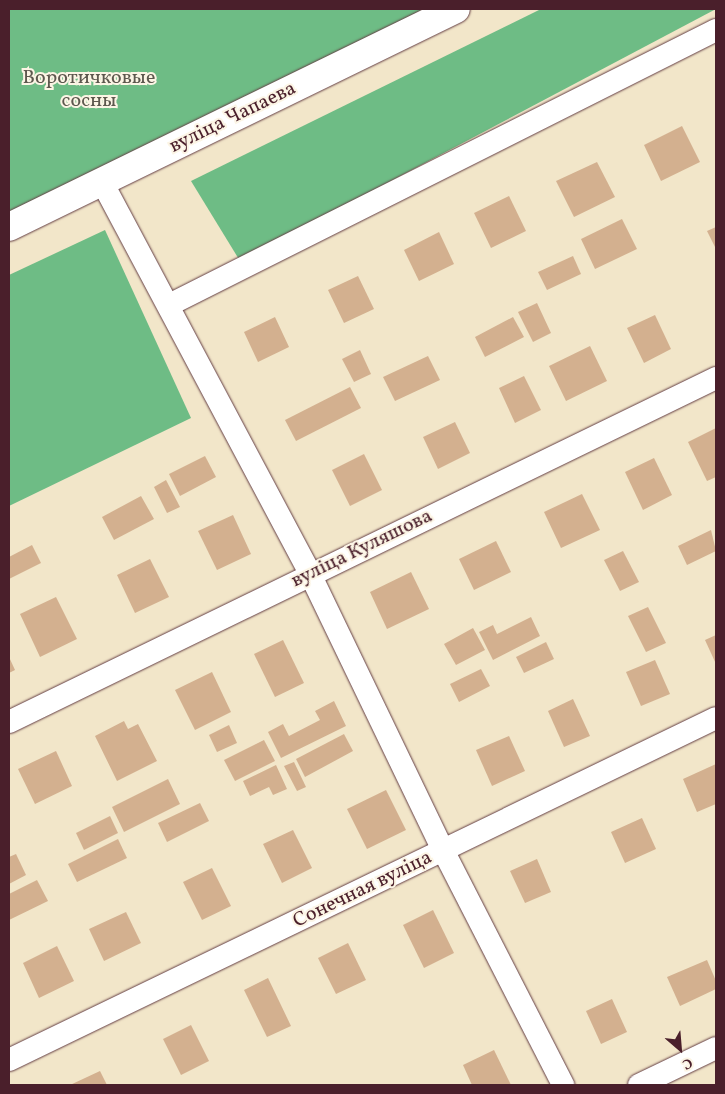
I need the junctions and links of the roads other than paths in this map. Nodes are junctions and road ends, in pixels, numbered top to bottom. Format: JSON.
{"nodes":[{"id":1,"x":456,"y":9,"type":"edge"},
{"id":2,"x":716,"y":30,"type":"edge"},
{"id":3,"x":102,"y":182,"type":"junction"},
{"id":4,"x":9,"y":227,"type":"edge"},
{"id":5,"x":169,"y":305,"type":"junction"},
{"id":6,"x":716,"y":378,"type":"edge"},
{"id":7,"x":310,"y":574,"type":"junction"},
{"id":8,"x":716,"y":718,"type":"edge"},
{"id":9,"x":9,"y":722,"type":"edge"},
{"id":10,"x":444,"y":852,"type":"junction"},
{"id":11,"x":716,"y":1048,"type":"edge"},
{"id":12,"x":9,"y":1060,"type":"edge"},
{"id":13,"x":562,"y":1085,"type":"edge"},
{"id":14,"x":639,"y":1085,"type":"edge"}],
"edges":[{"from":1,"to":3,"type":"main road","name":"вуліца Чапаева"},
{"from":2,"to":5,"type":"street"},
{"from":3,"to":4,"type":"main road","name":"вуліца Чапаева"},
{"from":3,"to":5,"type":"street"},
{"from":5,"to":7,"type":"street"},
{"from":6,"to":7,"type":"street","name":"вуліца Куляшова"},
{"from":7,"to":9,"type":"street","name":"вуліца Куляшова"},
{"from":7,"to":10,"type":"street"},
{"from":8,"to":10,"type":"street","name":"Сонечная вуліца"},
{"from":10,"to":12,"type":"street","name":"Сонечная вуліца"},
{"from":10,"to":13,"type":"street"},
{"from":11,"to":14,"type":"street"}]}
